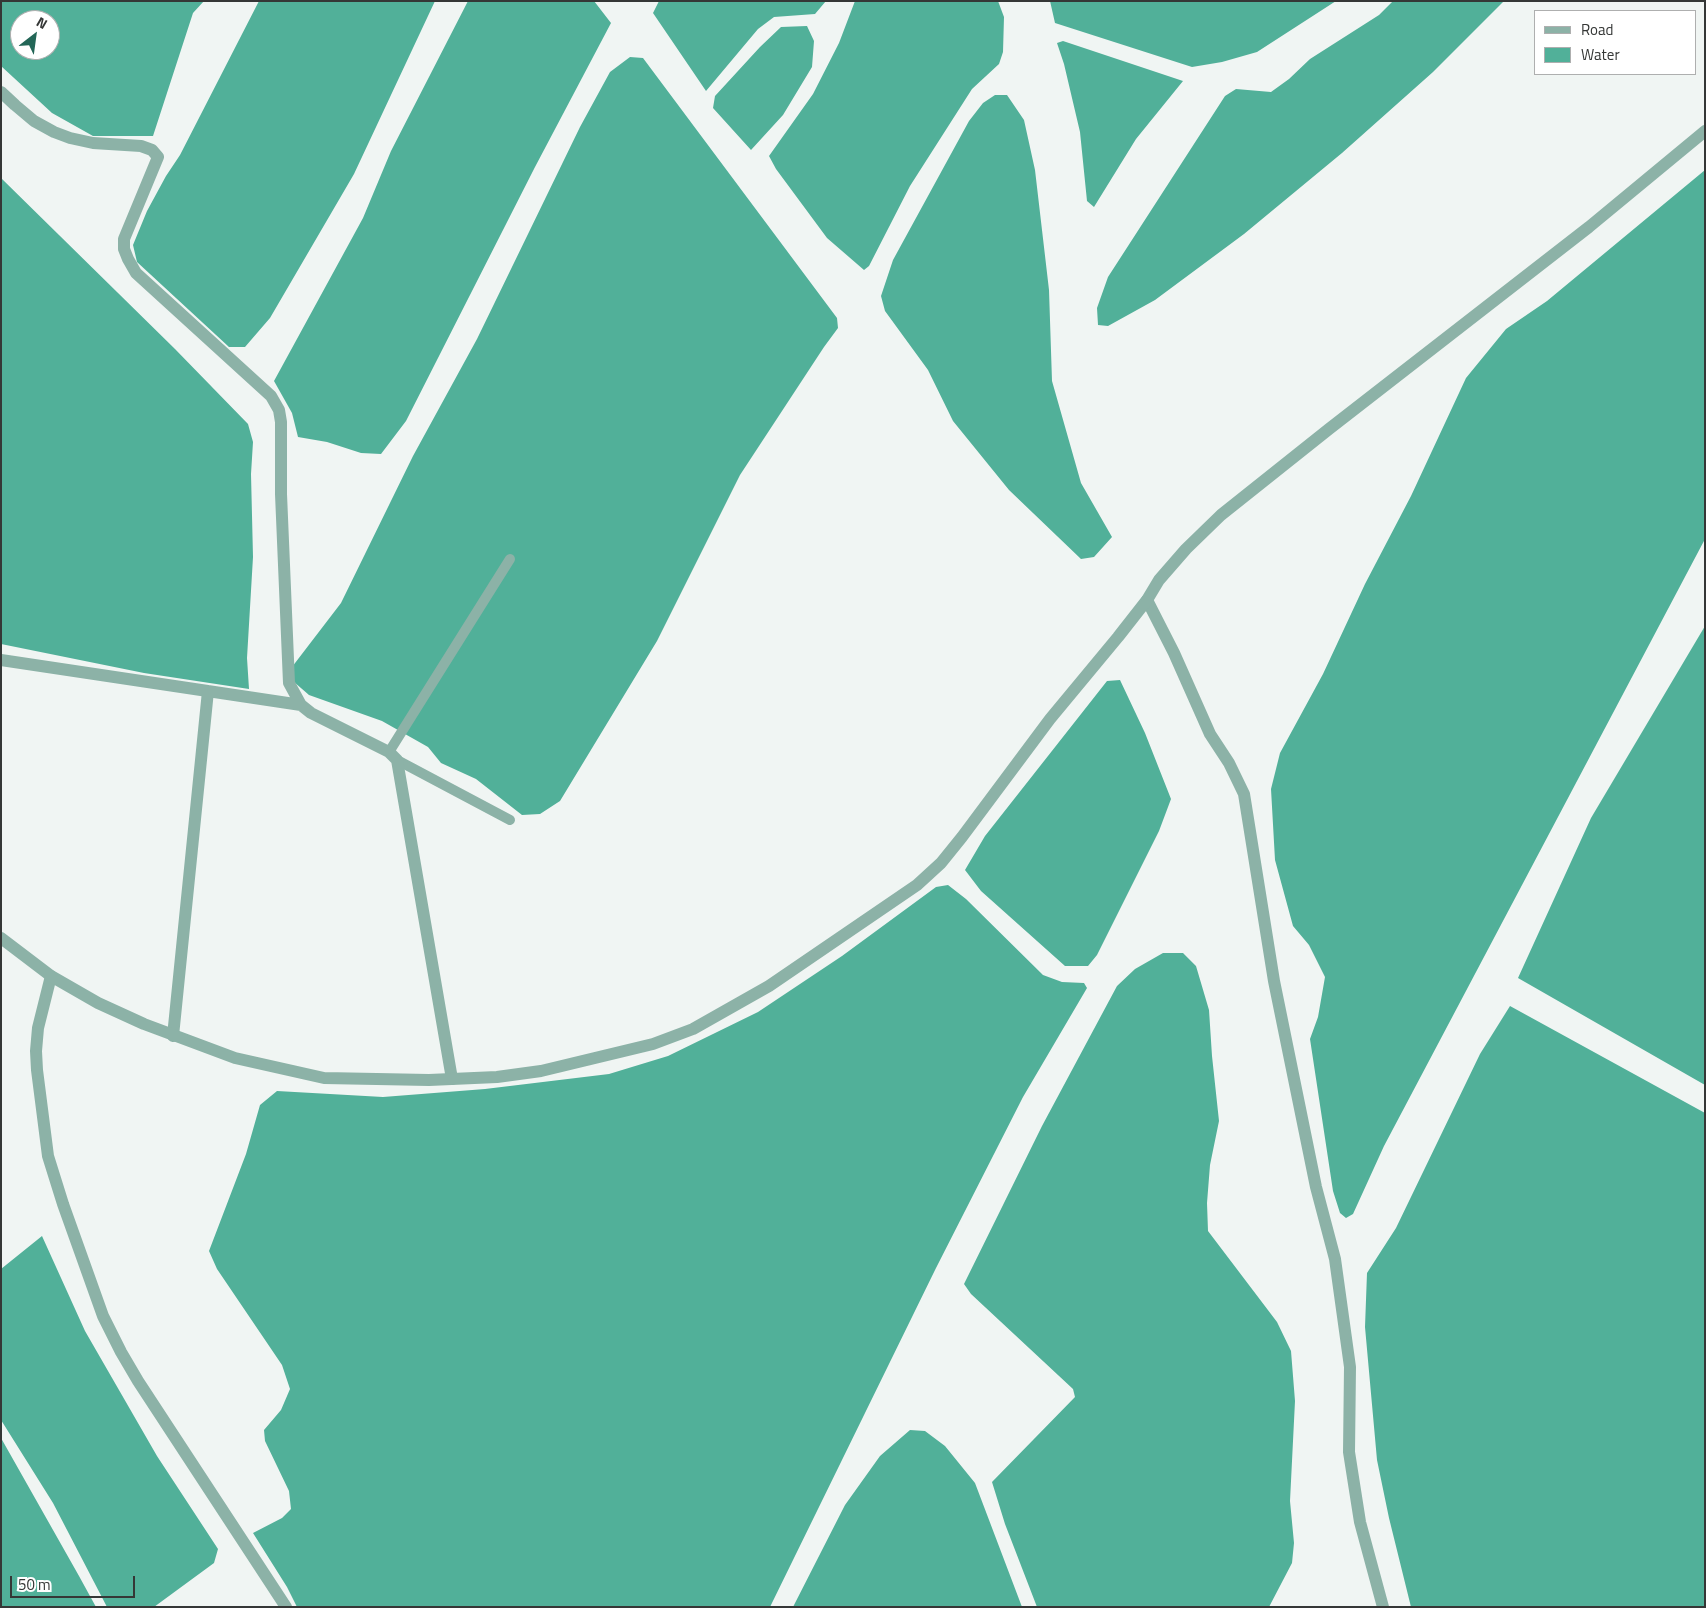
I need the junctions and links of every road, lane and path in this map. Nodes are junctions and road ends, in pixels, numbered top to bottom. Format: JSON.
{"nodes":[{"id":1,"x":1,"y":92,"type":"edge"},
{"id":2,"x":1705,"y":131,"type":"edge"},
{"id":3,"x":510,"y":559,"type":"dead end"},
{"id":4,"x":1147,"y":600,"type":"junction"},
{"id":5,"x":1,"y":660,"type":"edge"},
{"id":6,"x":208,"y":691,"type":"junction"},
{"id":7,"x":300,"y":705,"type":"junction"},
{"id":8,"x":393,"y":756,"type":"junction"},
{"id":9,"x":510,"y":820,"type":"dead end"},
{"id":10,"x":1,"y":938,"type":"edge"},
{"id":11,"x":51,"y":976,"type":"junction"},
{"id":12,"x":174,"y":1036,"type":"junction"},
{"id":13,"x":452,"y":1079,"type":"junction"},
{"id":14,"x":286,"y":1607,"type":"edge"},
{"id":15,"x":1382,"y":1607,"type":"edge"}],
"edges":[{"from":1,"to":7,"type":"street"},
{"from":2,"to":4,"type":"street"},
{"from":3,"to":8,"type":"lane"},
{"from":4,"to":13,"type":"street"},
{"from":4,"to":15,"type":"street"},
{"from":5,"to":6,"type":"street"},
{"from":6,"to":7,"type":"street"},
{"from":6,"to":12,"type":"street"},
{"from":7,"to":8,"type":"street"},
{"from":8,"to":9,"type":"lane"},
{"from":8,"to":13,"type":"street"},
{"from":10,"to":11,"type":"street"},
{"from":11,"to":12,"type":"street"},
{"from":11,"to":14,"type":"street"},
{"from":12,"to":13,"type":"street"}]}
